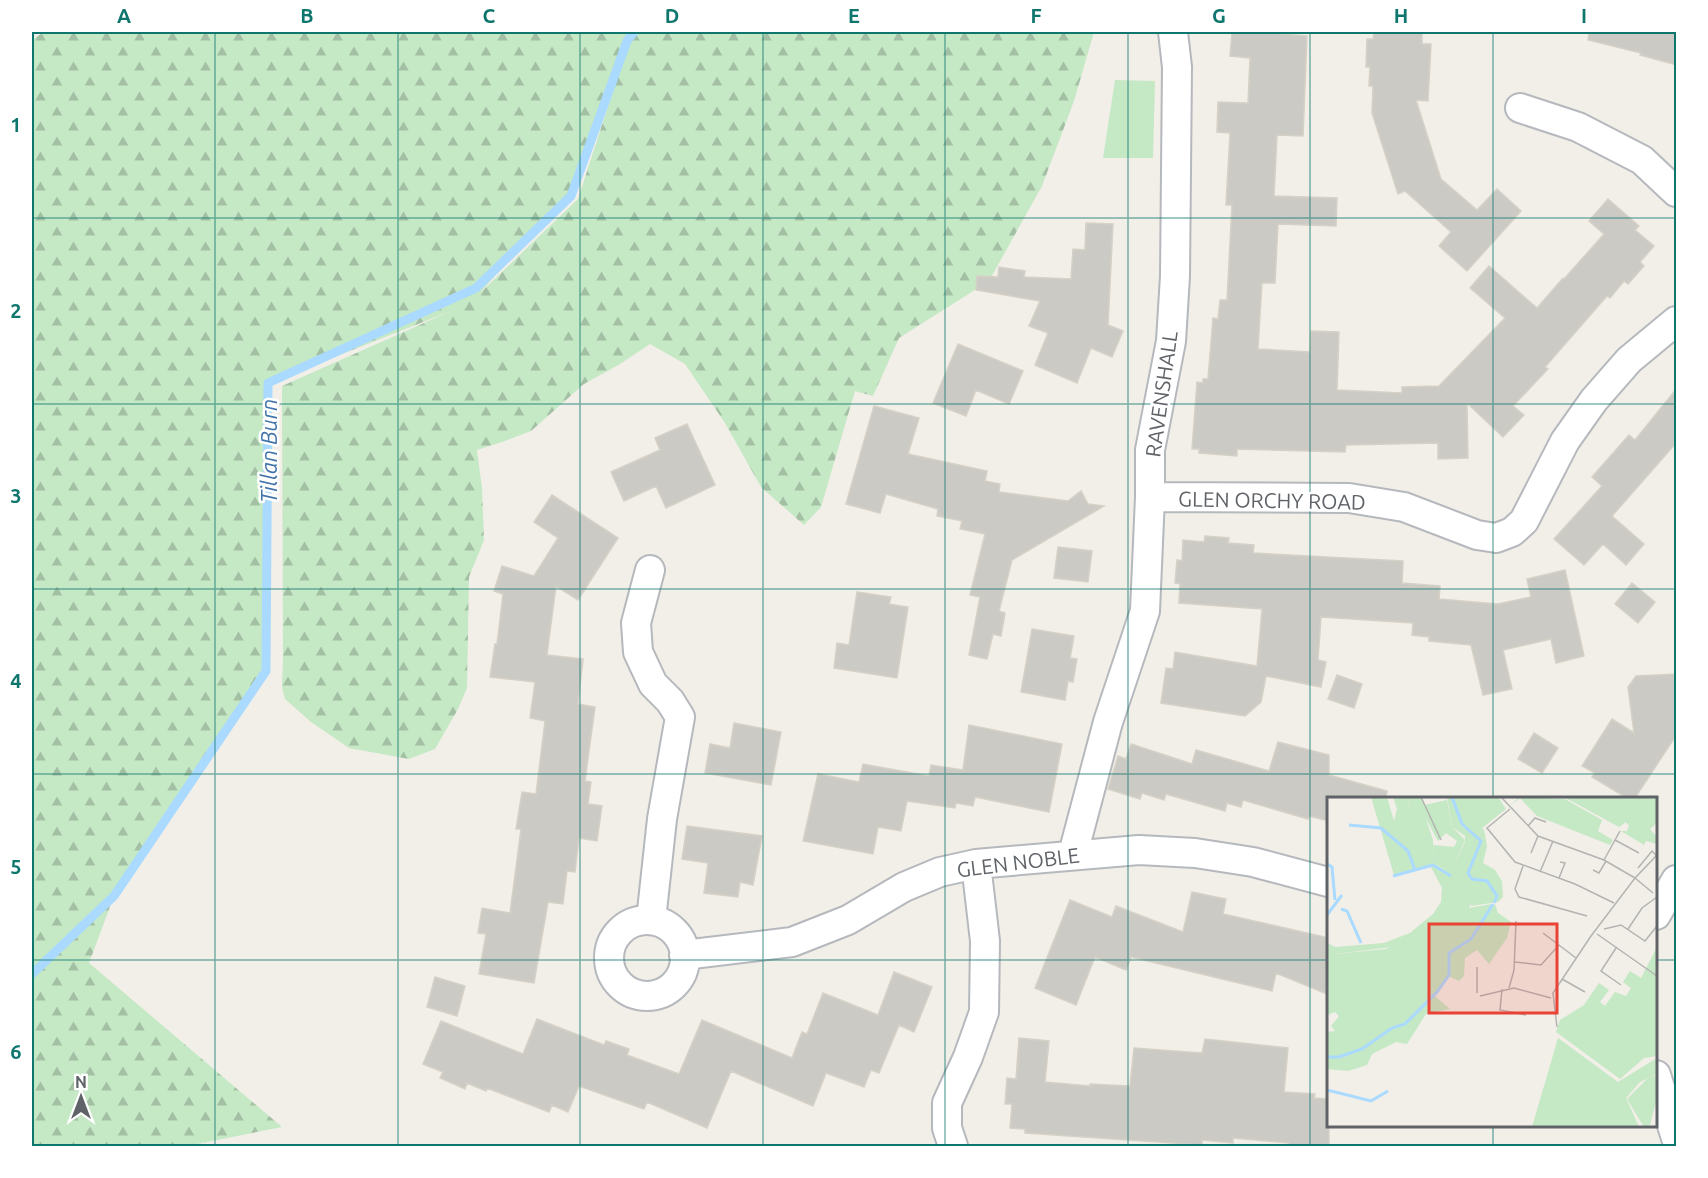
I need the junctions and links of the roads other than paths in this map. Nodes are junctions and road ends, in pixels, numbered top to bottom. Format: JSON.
{"nodes":[{"id":1,"x":1173,"y":32,"type":"edge"},
{"id":2,"x":1520,"y":108,"type":"dead end"},
{"id":3,"x":1677,"y":192,"type":"edge"},
{"id":4,"x":1677,"y":321,"type":"edge"},
{"id":5,"x":1150,"y":497,"type":"junction"},
{"id":6,"x":650,"y":570,"type":"dead end"},
{"id":7,"x":1073,"y":854,"type":"junction"},
{"id":8,"x":976,"y":864,"type":"junction"},
{"id":9,"x":1677,"y":880,"type":"edge"},
{"id":10,"x":1327,"y":881,"type":"edge"},
{"id":11,"x":1657,"y":913,"type":"edge"},
{"id":12,"x":651,"y":920,"type":"junction"},
{"id":13,"x":684,"y":955,"type":"junction"},
{"id":14,"x":1657,"y":1078,"type":"edge"},
{"id":15,"x":1677,"y":1138,"type":"edge"},
{"id":16,"x":953,"y":1146,"type":"edge"}],
"edges":[{"from":1,"to":5,"type":"street","name":"RAVENSHALL"},
{"from":2,"to":3,"type":"street"},
{"from":4,"to":5,"type":"street","name":"GLEN ORCHY ROAD"},
{"from":5,"to":7,"type":"street","name":"RAVENSHALL"},
{"from":6,"to":12,"type":"street"},
{"from":7,"to":8,"type":"street","name":"GLEN NOBLE"},
{"from":7,"to":10,"type":"street","name":"GLEN NOBLE"},
{"from":8,"to":13,"type":"street","name":"GLEN NOBLE"},
{"from":8,"to":16,"type":"street"},
{"from":9,"to":11,"type":"street"},
{"from":12,"to":13,"type":"street"},
{"from":12,"to":13,"type":"street"},
{"from":14,"to":15,"type":"street"}]}
